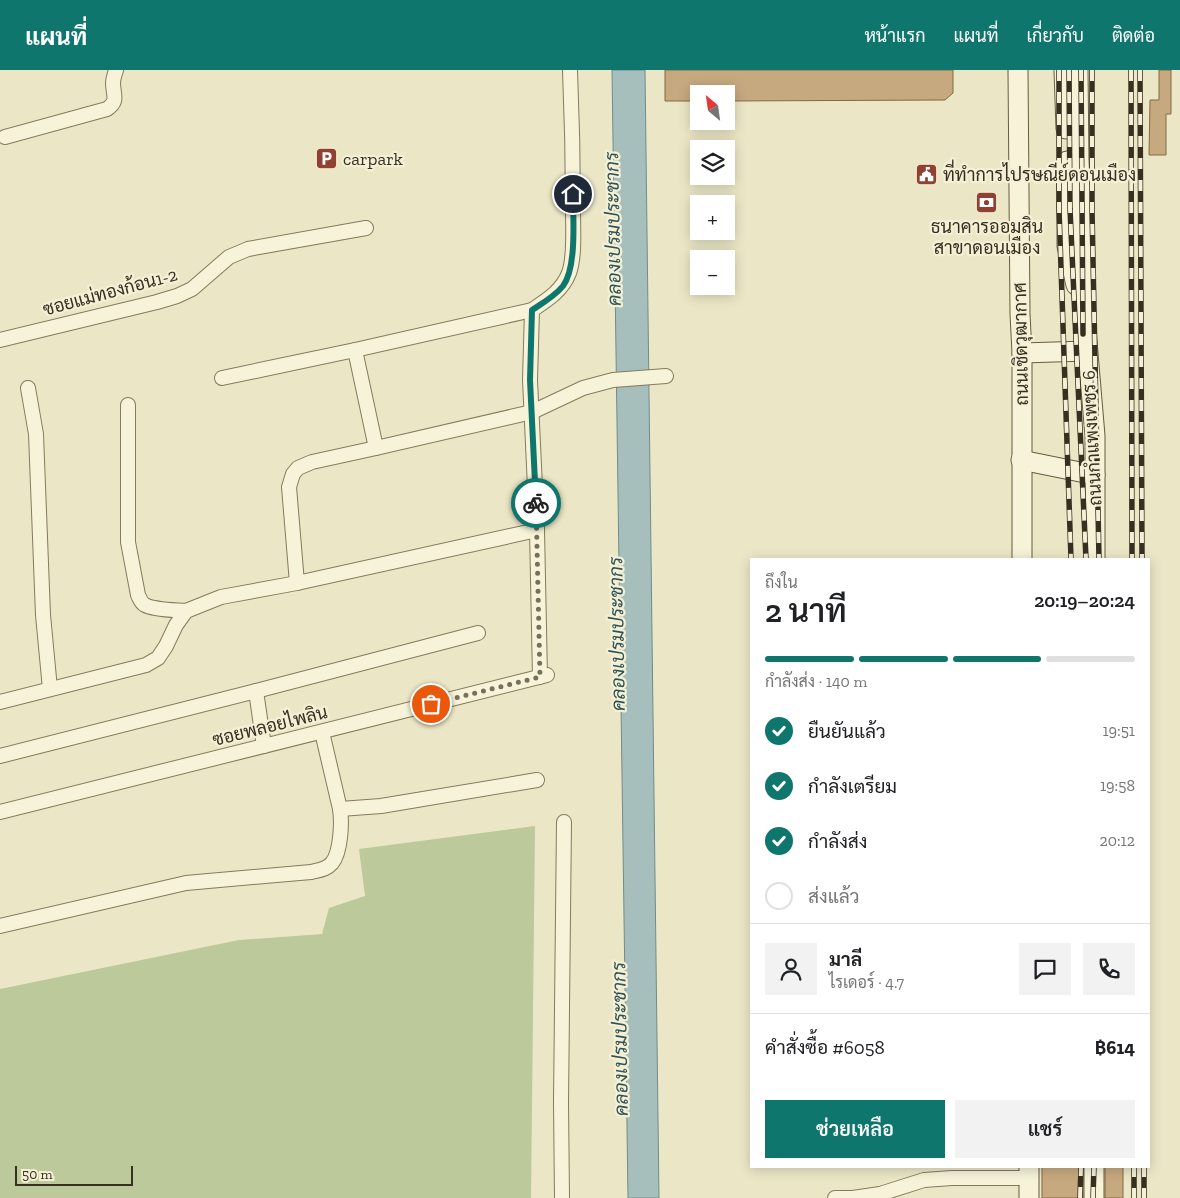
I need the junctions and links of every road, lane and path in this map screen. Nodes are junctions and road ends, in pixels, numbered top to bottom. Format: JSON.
{"nodes":[{"id":1,"x":116,"y":70,"type":"edge"},
{"id":2,"x":570,"y":70,"type":"edge"},
{"id":3,"x":1018,"y":70,"type":"edge"},
{"id":4,"x":1064,"y":70,"type":"edge"},
{"id":5,"x":1078,"y":70,"type":"edge"},
{"id":6,"x":5,"y":137,"type":"dead end"},
{"id":7,"x":366,"y":228,"type":"dead end"},
{"id":8,"x":532,"y":310,"type":"junction"},
{"id":9,"x":1085,"y":318,"type":"junction"},
{"id":10,"x":0,"y":340,"type":"edge"},
{"id":11,"x":355,"y":350,"type":"junction"},
{"id":12,"x":1087,"y":352,"type":"junction"},
{"id":13,"x":1022,"y":353,"type":"junction"},
{"id":14,"x":659,"y":376,"type":"dead end"},
{"id":15,"x":222,"y":378,"type":"dead end"},
{"id":16,"x":28,"y":388,"type":"dead end"},
{"id":17,"x":128,"y":404,"type":"dead end"},
{"id":18,"x":532,"y":412,"type":"junction"},
{"id":19,"x":376,"y":448,"type":"junction"},
{"id":20,"x":1021,"y":460,"type":"junction"},
{"id":21,"x":1095,"y":475,"type":"junction"},
{"id":22,"x":537,"y":530,"type":"junction"},
{"id":23,"x":1022,"y":558,"type":"edge"},
{"id":24,"x":1095,"y":558,"type":"edge"},
{"id":25,"x":297,"y":583,"type":"junction"},
{"id":26,"x":186,"y":611,"type":"junction"},
{"id":27,"x":478,"y":633,"type":"dead end"},
{"id":28,"x":50,"y":689,"type":"junction"},
{"id":29,"x":256,"y":691,"type":"junction"},
{"id":30,"x":0,"y":702,"type":"edge"},
{"id":31,"x":322,"y":732,"type":"junction"},
{"id":32,"x":264,"y":746,"type":"junction"},
{"id":33,"x":0,"y":756,"type":"edge"},
{"id":34,"x":537,"y":780,"type":"dead end"},
{"id":35,"x":340,"y":809,"type":"junction"},
{"id":36,"x":0,"y":812,"type":"edge"},
{"id":37,"x":564,"y":822,"type":"dead end"},
{"id":38,"x":0,"y":926,"type":"edge"},
{"id":39,"x":1094,"y":1168,"type":"edge"},
{"id":40,"x":1029,"y":1172,"type":"edge"},
{"id":41,"x":562,"y":1198,"type":"edge"},
{"id":42,"x":834,"y":1198,"type":"edge"},
{"id":43,"x":1029,"y":1198,"type":"edge"},
{"id":44,"x":1094,"y":1198,"type":"edge"}],
"edges":[{"from":1,"to":6,"type":"street"},
{"from":2,"to":8,"type":"street"},
{"from":3,"to":13,"type":"main road","name":"ถนนเชิดวุฒากาศ"},
{"from":4,"to":9,"type":"main road","name":"ถนนกำแพงเพชร 6"},
{"from":5,"to":9,"type":"main road","name":"ถนนกำแพงเพชร 6"},
{"from":7,"to":10,"type":"street","name":"ซอยแม่ทองก้อน1-2"},
{"from":8,"to":11,"type":"street"},
{"from":8,"to":18,"type":"street"},
{"from":9,"to":12,"type":"main road","name":"ถนนกำแพงเพชร 6"},
{"from":11,"to":15,"type":"street"},
{"from":11,"to":19,"type":"street"},
{"from":12,"to":13,"type":"main road"},
{"from":12,"to":21,"type":"main road","name":"ถนนกำแพงเพชร 6"},
{"from":13,"to":20,"type":"main road","name":"ถนนเชิดวุฒากาศ"},
{"from":14,"to":18,"type":"street"},
{"from":16,"to":28,"type":"street"},
{"from":17,"to":26,"type":"street"},
{"from":18,"to":19,"type":"street"},
{"from":18,"to":22,"type":"street"},
{"from":19,"to":25,"type":"street"},
{"from":20,"to":21,"type":"main road"},
{"from":20,"to":23,"type":"main road","name":"ถนนเชิดวุฒากาศ"},
{"from":21,"to":24,"type":"main road","name":"ถนนกำแพงเพชร 6"},
{"from":22,"to":25,"type":"street"},
{"from":22,"to":31,"type":"street","name":"ซอยพลอยไพลิน"},
{"from":25,"to":26,"type":"street"},
{"from":26,"to":28,"type":"street"},
{"from":27,"to":29,"type":"street"},
{"from":28,"to":30,"type":"street"},
{"from":29,"to":32,"type":"street"},
{"from":29,"to":33,"type":"street"},
{"from":31,"to":32,"type":"street","name":"ซอยพลอยไพลิน"},
{"from":31,"to":35,"type":"street"},
{"from":32,"to":36,"type":"street","name":"ซอยพลอยไพลิน"},
{"from":34,"to":35,"type":"street"},
{"from":35,"to":38,"type":"street"},
{"from":37,"to":41,"type":"street"},
{"from":39,"to":44,"type":"main road"},
{"from":40,"to":42,"type":"street"},
{"from":40,"to":43,"type":"main road"}]}
